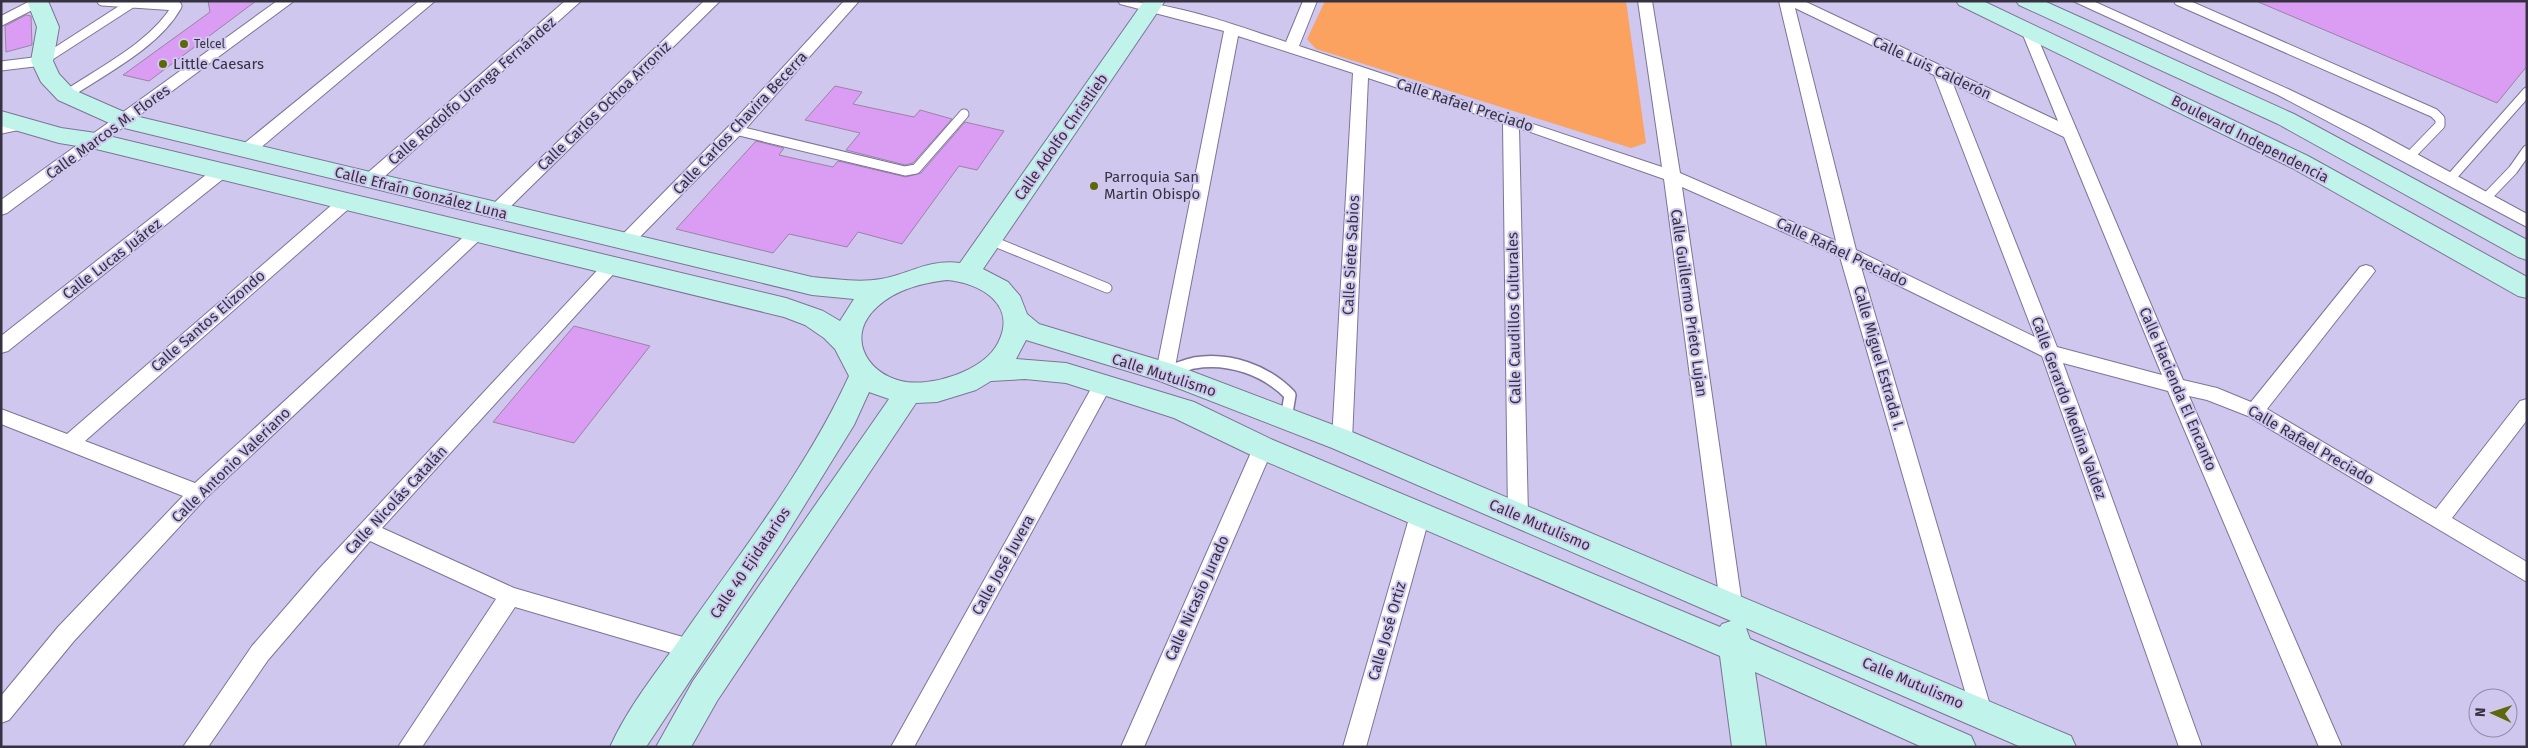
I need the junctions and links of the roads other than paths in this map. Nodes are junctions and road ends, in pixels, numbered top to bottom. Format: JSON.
{"nodes":[{"id":1,"x":102,"y":1,"type":"edge"},
{"id":2,"x":287,"y":1,"type":"edge"},
{"id":3,"x":428,"y":1,"type":"edge"},
{"id":4,"x":574,"y":1,"type":"edge"},
{"id":5,"x":713,"y":1,"type":"edge"},
{"id":6,"x":852,"y":1,"type":"edge"},
{"id":7,"x":1125,"y":1,"type":"edge"},
{"id":8,"x":1310,"y":1,"type":"edge"},
{"id":9,"x":1645,"y":1,"type":"edge"},
{"id":10,"x":1786,"y":1,"type":"edge"},
{"id":11,"x":1792,"y":1,"type":"edge"},
{"id":12,"x":1966,"y":1,"type":"edge"},
{"id":13,"x":2026,"y":1,"type":"edge"},
{"id":14,"x":2080,"y":1,"type":"edge"},
{"id":15,"x":2179,"y":1,"type":"edge"},
{"id":16,"x":38,"y":2,"type":"edge"},
{"id":17,"x":132,"y":3,"type":"junction"},
{"id":18,"x":1153,"y":4,"type":"edge"},
{"id":19,"x":1,"y":21,"type":"edge"},
{"id":20,"x":1232,"y":29,"type":"junction"},
{"id":21,"x":2028,"y":30,"type":"junction"},
{"id":22,"x":1291,"y":48,"type":"junction"},
{"id":23,"x":42,"y":61,"type":"junction"},
{"id":24,"x":1,"y":66,"type":"edge"},
{"id":25,"x":1361,"y":71,"type":"junction"},
{"id":26,"x":1941,"y":72,"type":"junction"},
{"id":27,"x":2527,"y":92,"type":"edge"},
{"id":28,"x":66,"y":95,"type":"junction"},
{"id":29,"x":964,"y":114,"type":"dead end"},
{"id":30,"x":1511,"y":120,"type":"junction"},
{"id":31,"x":124,"y":121,"type":"junction"},
{"id":32,"x":8,"y":124,"type":"edge"},
{"id":33,"x":735,"y":130,"type":"junction"},
{"id":34,"x":2072,"y":134,"type":"junction"},
{"id":35,"x":96,"y":141,"type":"junction"},
{"id":36,"x":247,"y":150,"type":"junction"},
{"id":37,"x":2527,"y":150,"type":"edge"},
{"id":38,"x":2409,"y":157,"type":"junction"},
{"id":39,"x":222,"y":172,"type":"junction"},
{"id":40,"x":1672,"y":176,"type":"junction"},
{"id":41,"x":2450,"y":179,"type":"junction"},
{"id":42,"x":370,"y":180,"type":"junction"},
{"id":43,"x":2485,"y":198,"type":"junction"},
{"id":44,"x":347,"y":201,"type":"junction"},
{"id":45,"x":1,"y":209,"type":"edge"},
{"id":46,"x":496,"y":211,"type":"junction"},
{"id":47,"x":2527,"y":221,"type":"edge"},
{"id":48,"x":478,"y":233,"type":"junction"},
{"id":49,"x":990,"y":240,"type":"junction"},
{"id":50,"x":626,"y":242,"type":"junction"},
{"id":51,"x":2527,"y":251,"type":"edge"},
{"id":52,"x":1848,"y":253,"type":"junction"},
{"id":53,"x":612,"y":265,"type":"junction"},
{"id":54,"x":2366,"y":271,"type":"dead end"},
{"id":55,"x":967,"y":273,"type":"junction"},
{"id":56,"x":884,"y":288,"type":"junction"},
{"id":57,"x":1107,"y":288,"type":"dead end"},
{"id":58,"x":2527,"y":289,"type":"edge"},
{"id":59,"x":1016,"y":320,"type":"junction"},
{"id":60,"x":1,"y":346,"type":"edge"},
{"id":61,"x":848,"y":346,"type":"junction"},
{"id":62,"x":2050,"y":352,"type":"junction"},
{"id":63,"x":989,"y":371,"type":"junction"},
{"id":64,"x":1165,"y":372,"type":"junction"},
{"id":65,"x":863,"y":375,"type":"junction"},
{"id":66,"x":1104,"y":384,"type":"junction"},
{"id":67,"x":2175,"y":384,"type":"junction"},
{"id":68,"x":908,"y":393,"type":"junction"},
{"id":69,"x":2526,"y":407,"type":"edge"},
{"id":70,"x":2255,"y":411,"type":"junction"},
{"id":71,"x":1,"y":416,"type":"edge"},
{"id":72,"x":1342,"y":440,"type":"junction"},
{"id":73,"x":70,"y":442,"type":"junction"},
{"id":74,"x":1263,"y":448,"type":"junction"},
{"id":75,"x":198,"y":493,"type":"junction"},
{"id":76,"x":1420,"y":515,"type":"junction"},
{"id":77,"x":1518,"y":516,"type":"junction"},
{"id":78,"x":2439,"y":520,"type":"junction"},
{"id":79,"x":368,"y":531,"type":"junction"},
{"id":80,"x":769,"y":536,"type":"junction"},
{"id":81,"x":805,"y":547,"type":"junction"},
{"id":82,"x":2527,"y":573,"type":"edge"},
{"id":83,"x":510,"y":596,"type":"junction"},
{"id":84,"x":1730,"y":604,"type":"junction"},
{"id":85,"x":1735,"y":648,"type":"junction"},
{"id":86,"x":692,"y":649,"type":"junction"},
{"id":87,"x":1,"y":712,"type":"edge"},
{"id":88,"x":1981,"y":712,"type":"junction"},
{"id":89,"x":194,"y":747,"type":"edge"},
{"id":90,"x":410,"y":747,"type":"edge"},
{"id":91,"x":627,"y":747,"type":"edge"},
{"id":92,"x":673,"y":747,"type":"edge"},
{"id":93,"x":902,"y":747,"type":"edge"},
{"id":94,"x":1132,"y":747,"type":"edge"},
{"id":95,"x":1354,"y":747,"type":"edge"},
{"id":96,"x":1749,"y":747,"type":"edge"},
{"id":97,"x":1958,"y":747,"type":"edge"},
{"id":98,"x":2059,"y":747,"type":"edge"},
{"id":99,"x":2191,"y":747,"type":"edge"},
{"id":100,"x":2331,"y":747,"type":"edge"}],
"edges":[{"from":1,"to":17,"type":"lane"},
{"from":2,"to":31,"type":"street","name":"Calle Marcos M. Flores"},
{"from":3,"to":36,"type":"street"},
{"from":4,"to":42,"type":"street","name":"Calle Rodolfo Uranga Fernández"},
{"from":5,"to":46,"type":"street","name":"Calle Carlos Ochoa Arroniz"},
{"from":6,"to":33,"type":"street","name":"Calle Carlos Chavira Becerra"},
{"from":7,"to":18,"type":"street","name":"Calle Rafael Preciado"},
{"from":8,"to":22,"type":"street"},
{"from":9,"to":40,"type":"street","name":"Calle Guillermo Prieto Lujan"},
{"from":10,"to":52,"type":"street","name":"Calle Miguel Estrada I."},
{"from":11,"to":26,"type":"street","name":"Calle Luis Calderón"},
{"from":12,"to":21,"type":"street","name":"Boulevard Independencia"},
{"from":13,"to":51,"type":"street","name":"Boulevard Independencia"},
{"from":14,"to":38,"type":"street"},
{"from":15,"to":38,"type":"lane"},
{"from":16,"to":19,"type":"lane"},
{"from":16,"to":23,"type":"street"},
{"from":17,"to":23,"type":"lane"},
{"from":17,"to":28,"type":"lane"},
{"from":18,"to":20,"type":"street","name":"Calle Rafael Preciado"},
{"from":18,"to":49,"type":"street","name":"Calle Adolfo Christlieb"},
{"from":20,"to":22,"type":"street","name":"Calle Rafael Preciado"},
{"from":20,"to":64,"type":"street"},
{"from":21,"to":34,"type":"street","name":"Calle Hacienda El Encanto"},
{"from":21,"to":58,"type":"street","name":"Boulevard Independencia"},
{"from":22,"to":25,"type":"street","name":"Calle Rafael Preciado"},
{"from":23,"to":24,"type":"lane"},
{"from":23,"to":28,"type":"street","name":"Calle Efraín González Luna"},
{"from":25,"to":30,"type":"street","name":"Calle Rafael Preciado"},
{"from":25,"to":72,"type":"street","name":"Calle Siete Sabios"},
{"from":26,"to":34,"type":"street","name":"Calle Luis Calderón"},
{"from":26,"to":62,"type":"street","name":"Calle Gerardo Medina Valdez"},
{"from":27,"to":41,"type":"lane"},
{"from":28,"to":31,"type":"street","name":"Calle Efraín González Luna"},
{"from":29,"to":33,"type":"lane"},
{"from":30,"to":40,"type":"street","name":"Calle Rafael Preciado"},
{"from":30,"to":77,"type":"street","name":"Calle Caudillos Culturales"},
{"from":31,"to":35,"type":"street","name":"Calle Marcos M. Flores"},
{"from":31,"to":36,"type":"street","name":"Calle Efraín González Luna"},
{"from":32,"to":35,"type":"street","name":"Calle Efraín González Luna"},
{"from":33,"to":50,"type":"street","name":"Calle Carlos Chavira Becerra"},
{"from":34,"to":67,"type":"street","name":"Calle Hacienda El Encanto"},
{"from":35,"to":39,"type":"street","name":"Calle Efraín González Luna"},
{"from":35,"to":45,"type":"street","name":"Calle Marcos M. Flores"},
{"from":36,"to":42,"type":"street","name":"Calle Efraín González Luna"},
{"from":37,"to":43,"type":"lane"},
{"from":38,"to":41,"type":"street"},
{"from":39,"to":44,"type":"street","name":"Calle Efraín González Luna"},
{"from":39,"to":60,"type":"street","name":"Calle Lucas Juárez"},
{"from":40,"to":52,"type":"street","name":"Calle Rafael Preciado"},
{"from":40,"to":84,"type":"street","name":"Calle Guillermo Prieto Lujan"},
{"from":41,"to":43,"type":"street"},
{"from":42,"to":46,"type":"street","name":"Calle Efraín González Luna"},
{"from":43,"to":47,"type":"street"},
{"from":44,"to":48,"type":"street","name":"Calle Efraín González Luna"},
{"from":44,"to":73,"type":"street","name":"Calle Santos Elizondo"},
{"from":46,"to":50,"type":"street","name":"Calle Efraín González Luna"},
{"from":48,"to":53,"type":"street","name":"Calle Efraín González Luna"},
{"from":48,"to":75,"type":"street","name":"Calle Antonio Valeriano"},
{"from":49,"to":55,"type":"street","name":"Calle Adolfo Christlieb"},
{"from":49,"to":57,"type":"lane"},
{"from":50,"to":56,"type":"street","name":"Calle Efraín González Luna"},
{"from":52,"to":62,"type":"street","name":"Calle Rafael Preciado"},
{"from":52,"to":88,"type":"street","name":"Calle Miguel Estrada I."},
{"from":53,"to":61,"type":"street","name":"Calle Efraín González Luna"},
{"from":53,"to":79,"type":"street","name":"Calle Nicolás Catalán"},
{"from":54,"to":70,"type":"street"},
{"from":55,"to":56,"type":"street"},
{"from":55,"to":59,"type":"street"},
{"from":56,"to":61,"type":"street"},
{"from":59,"to":63,"type":"street"},
{"from":59,"to":64,"type":"street","name":"Calle Mutulismo"},
{"from":61,"to":65,"type":"street"},
{"from":62,"to":67,"type":"street","name":"Calle Rafael Preciado"},
{"from":62,"to":99,"type":"street","name":"Calle Gerardo Medina Valdez"},
{"from":63,"to":66,"type":"street","name":"Calle Mutulismo"},
{"from":63,"to":68,"type":"street"},
{"from":64,"to":72,"type":"street","name":"Calle Mutulismo"},
{"from":65,"to":68,"type":"street"},
{"from":65,"to":80,"type":"street","name":"Calle 40 Ejidatarios"},
{"from":66,"to":74,"type":"street","name":"Calle Mutulismo"},
{"from":66,"to":93,"type":"street","name":"Calle José Juvera"},
{"from":67,"to":70,"type":"street","name":"Calle Rafael Preciado"},
{"from":67,"to":100,"type":"street","name":"Calle Hacienda El Encanto"},
{"from":68,"to":81,"type":"street"},
{"from":69,"to":78,"type":"street"},
{"from":70,"to":78,"type":"street","name":"Calle Rafael Preciado"},
{"from":71,"to":73,"type":"street"},
{"from":72,"to":77,"type":"street","name":"Calle Mutulismo"},
{"from":73,"to":75,"type":"street"},
{"from":74,"to":76,"type":"street","name":"Calle Mutulismo"},
{"from":74,"to":94,"type":"street","name":"Calle Nicasio Jurado"},
{"from":75,"to":87,"type":"street","name":"Calle Antonio Valeriano"},
{"from":76,"to":85,"type":"street","name":"Calle Mutulismo"},
{"from":76,"to":95,"type":"street","name":"Calle José Ortiz"},
{"from":77,"to":84,"type":"street","name":"Calle Mutulismo"},
{"from":78,"to":82,"type":"street","name":"Calle Rafael Preciado"},
{"from":79,"to":83,"type":"street"},
{"from":79,"to":89,"type":"street","name":"Calle Nicolás Catalán"},
{"from":80,"to":81,"type":"street"},
{"from":80,"to":86,"type":"street","name":"Calle 40 Ejidatarios"},
{"from":81,"to":92,"type":"street"},
{"from":83,"to":86,"type":"street"},
{"from":83,"to":90,"type":"street"},
{"from":84,"to":85,"type":"street"},
{"from":84,"to":88,"type":"street","name":"Calle Mutulismo"},
{"from":85,"to":96,"type":"street"},
{"from":85,"to":97,"type":"street","name":"Calle Mutulismo"},
{"from":86,"to":91,"type":"street","name":"Calle 40 Ejidatarios"},
{"from":88,"to":98,"type":"street","name":"Calle Mutulismo"}]}
